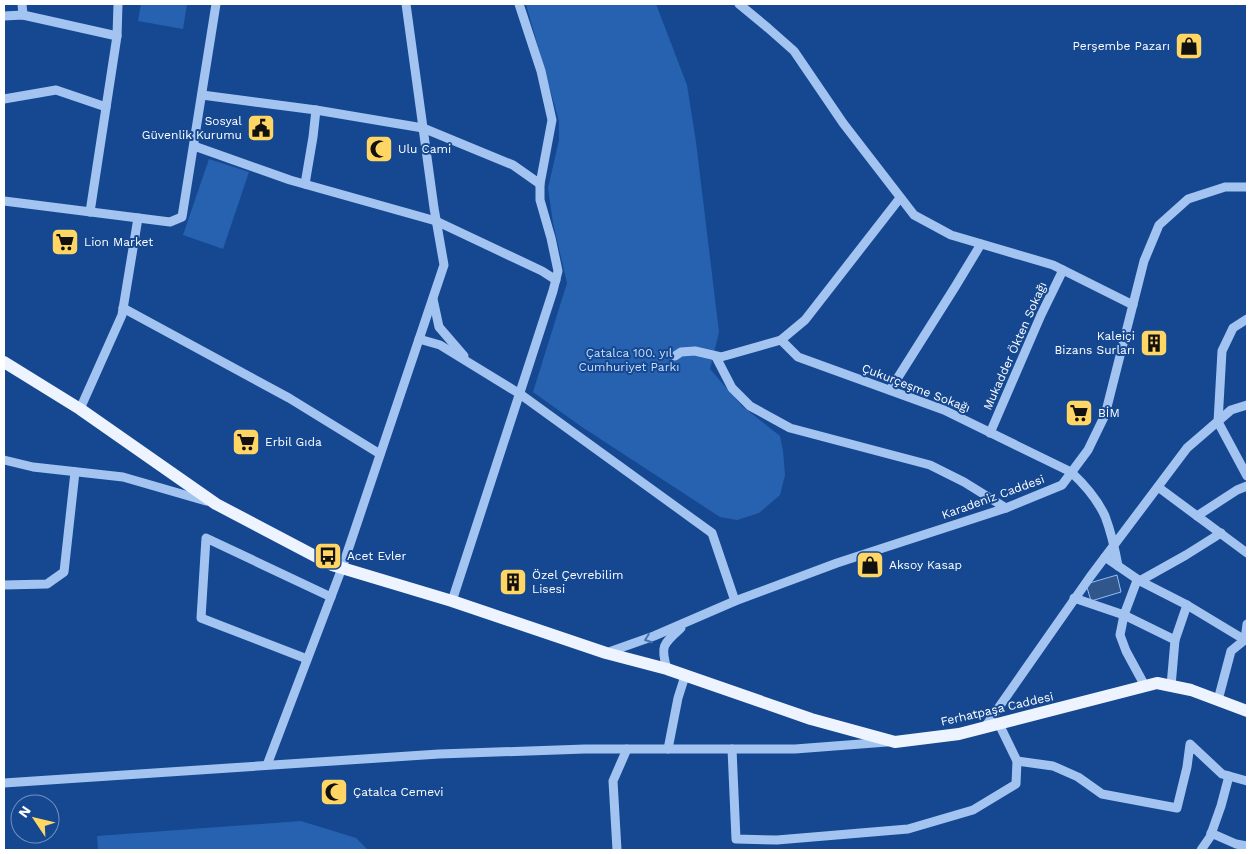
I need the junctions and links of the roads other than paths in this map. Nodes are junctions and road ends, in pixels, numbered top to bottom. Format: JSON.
{"nodes":[{"id":1,"x":22,"y":4,"type":"edge"},
{"id":2,"x":118,"y":4,"type":"edge"},
{"id":3,"x":216,"y":4,"type":"edge"},
{"id":4,"x":406,"y":4,"type":"edge"},
{"id":5,"x":519,"y":4,"type":"edge"},
{"id":6,"x":739,"y":4,"type":"edge"},
{"id":7,"x":23,"y":15,"type":"junction"},
{"id":8,"x":4,"y":16,"type":"edge"},
{"id":9,"x":117,"y":36,"type":"junction"},
{"id":10,"x":202,"y":95,"type":"junction"},
{"id":11,"x":4,"y":98,"type":"edge"},
{"id":12,"x":106,"y":107,"type":"junction"},
{"id":13,"x":316,"y":110,"type":"junction"},
{"id":14,"x":423,"y":128,"type":"junction"},
{"id":15,"x":194,"y":146,"type":"junction"},
{"id":16,"x":305,"y":184,"type":"junction"},
{"id":17,"x":540,"y":184,"type":"junction"},
{"id":18,"x":1247,"y":187,"type":"edge"},
{"id":19,"x":900,"y":198,"type":"junction"},
{"id":20,"x":4,"y":201,"type":"edge"},
{"id":21,"x":90,"y":212,"type":"junction"},
{"id":22,"x":138,"y":218,"type":"junction"},
{"id":23,"x":436,"y":221,"type":"junction"},
{"id":24,"x":981,"y":244,"type":"junction"},
{"id":25,"x":1063,"y":270,"type":"junction"},
{"id":26,"x":556,"y":280,"type":"junction"},
{"id":27,"x":433,"y":297,"type":"junction"},
{"id":28,"x":1132,"y":305,"type":"junction"},
{"id":29,"x":123,"y":308,"type":"junction"},
{"id":30,"x":1247,"y":319,"type":"edge"},
{"id":31,"x":419,"y":338,"type":"junction"},
{"id":32,"x":781,"y":340,"type":"junction"},
{"id":33,"x":675,"y":356,"type":"dead end"},
{"id":34,"x":716,"y":357,"type":"junction"},
{"id":35,"x":4,"y":362,"type":"edge"},
{"id":36,"x":471,"y":364,"type":"junction"},
{"id":37,"x":890,"y":390,"type":"junction"},
{"id":38,"x":520,"y":394,"type":"junction"},
{"id":39,"x":1247,"y":405,"type":"edge"},
{"id":40,"x":80,"y":409,"type":"junction"},
{"id":41,"x":1218,"y":422,"type":"junction"},
{"id":42,"x":990,"y":432,"type":"junction"},
{"id":43,"x":380,"y":454,"type":"junction"},
{"id":44,"x":4,"y":460,"type":"edge"},
{"id":45,"x":76,"y":472,"type":"junction"},
{"id":46,"x":1072,"y":472,"type":"junction"},
{"id":47,"x":1247,"y":476,"type":"edge"},
{"id":48,"x":1247,"y":486,"type":"edge"},
{"id":49,"x":1158,"y":487,"type":"junction"},
{"id":50,"x":216,"y":504,"type":"junction"},
{"id":51,"x":1006,"y":508,"type":"junction"},
{"id":52,"x":1197,"y":516,"type":"junction"},
{"id":53,"x":1221,"y":534,"type":"junction"},
{"id":54,"x":1114,"y":544,"type":"junction"},
{"id":55,"x":1245,"y":548,"type":"edge"},
{"id":56,"x":1104,"y":556,"type":"junction"},
{"id":57,"x":1118,"y":566,"type":"junction"},
{"id":58,"x":342,"y":568,"type":"junction"},
{"id":59,"x":1140,"y":581,"type":"junction"},
{"id":60,"x":4,"y":584,"type":"edge"},
{"id":61,"x":331,"y":597,"type":"junction"},
{"id":62,"x":1074,"y":598,"type":"junction"},
{"id":63,"x":452,"y":601,"type":"junction"},
{"id":64,"x":735,"y":601,"type":"junction"},
{"id":65,"x":1187,"y":605,"type":"junction"},
{"id":66,"x":1124,"y":615,"type":"junction"},
{"id":67,"x":689,"y":622,"type":"junction"},
{"id":68,"x":1247,"y":624,"type":"edge"},
{"id":69,"x":1246,"y":639,"type":"edge"},
{"id":70,"x":1175,"y":640,"type":"junction"},
{"id":71,"x":606,"y":653,"type":"junction"},
{"id":72,"x":307,"y":659,"type":"junction"},
{"id":73,"x":667,"y":669,"type":"junction"},
{"id":74,"x":686,"y":676,"type":"junction"},
{"id":75,"x":1145,"y":686,"type":"junction"},
{"id":76,"x":1171,"y":686,"type":"junction"},
{"id":77,"x":1218,"y":700,"type":"junction"},
{"id":78,"x":1247,"y":711,"type":"edge"},
{"id":79,"x":999,"y":724,"type":"junction"},
{"id":80,"x":984,"y":727,"type":"junction"},
{"id":81,"x":895,"y":742,"type":"junction"},
{"id":82,"x":626,"y":749,"type":"junction"},
{"id":83,"x":668,"y":749,"type":"junction"},
{"id":84,"x":732,"y":749,"type":"junction"},
{"id":85,"x":1017,"y":761,"type":"junction"},
{"id":86,"x":267,"y":765,"type":"junction"},
{"id":87,"x":1229,"y":776,"type":"junction"},
{"id":88,"x":1247,"y":781,"type":"edge"},
{"id":89,"x":4,"y":783,"type":"edge"},
{"id":90,"x":1211,"y":833,"type":"junction"},
{"id":91,"x":1247,"y":846,"type":"edge"},
{"id":92,"x":617,"y":850,"type":"edge"},
{"id":93,"x":1201,"y":850,"type":"edge"}],
"edges":[{"from":1,"to":7,"type":"street"},
{"from":2,"to":9,"type":"street"},
{"from":3,"to":10,"type":"street"},
{"from":4,"to":14,"type":"street"},
{"from":5,"to":17,"type":"street"},
{"from":6,"to":19,"type":"street"},
{"from":7,"to":8,"type":"street"},
{"from":7,"to":9,"type":"street"},
{"from":9,"to":12,"type":"street"},
{"from":10,"to":13,"type":"street"},
{"from":10,"to":15,"type":"street"},
{"from":11,"to":12,"type":"street"},
{"from":12,"to":21,"type":"street"},
{"from":13,"to":14,"type":"street"},
{"from":13,"to":16,"type":"street"},
{"from":14,"to":17,"type":"street"},
{"from":14,"to":23,"type":"street"},
{"from":15,"to":16,"type":"street"},
{"from":15,"to":22,"type":"street"},
{"from":16,"to":23,"type":"street"},
{"from":17,"to":26,"type":"street"},
{"from":18,"to":28,"type":"street","name":"Karadeniz Caddesi"},
{"from":19,"to":24,"type":"street"},
{"from":19,"to":32,"type":"street"},
{"from":20,"to":21,"type":"street"},
{"from":21,"to":22,"type":"street"},
{"from":22,"to":29,"type":"street"},
{"from":23,"to":26,"type":"street"},
{"from":23,"to":27,"type":"street"},
{"from":24,"to":25,"type":"street"},
{"from":24,"to":37,"type":"street"},
{"from":25,"to":28,"type":"street"},
{"from":25,"to":42,"type":"street","name":"Mukadder Ökten Sokağı"},
{"from":26,"to":38,"type":"street"},
{"from":27,"to":31,"type":"street"},
{"from":27,"to":36,"type":"street"},
{"from":28,"to":46,"type":"street","name":"Karadeniz Caddesi"},
{"from":29,"to":40,"type":"street"},
{"from":29,"to":43,"type":"street"},
{"from":30,"to":41,"type":"street"},
{"from":31,"to":36,"type":"street"},
{"from":31,"to":43,"type":"street"},
{"from":32,"to":34,"type":"street"},
{"from":32,"to":37,"type":"street","name":"Çukurçeşme Sokağı"},
{"from":33,"to":34,"type":"street"},
{"from":34,"to":51,"type":"street"},
{"from":35,"to":40,"type":"main road","name":"Ferhatpaşa Caddesi"},
{"from":36,"to":38,"type":"street"},
{"from":37,"to":42,"type":"street","name":"Çukurçeşme Sokağı"},
{"from":38,"to":63,"type":"street"},
{"from":38,"to":64,"type":"street"},
{"from":39,"to":41,"type":"street"},
{"from":40,"to":50,"type":"main road","name":"Ferhatpaşa Caddesi"},
{"from":41,"to":47,"type":"street"},
{"from":41,"to":49,"type":"street"},
{"from":42,"to":46,"type":"street","name":"Çukurçeşme Sokağı"},
{"from":43,"to":58,"type":"street"},
{"from":44,"to":45,"type":"street"},
{"from":45,"to":50,"type":"street"},
{"from":45,"to":60,"type":"street"},
{"from":46,"to":51,"type":"street","name":"Karadeniz Caddesi"},
{"from":46,"to":54,"type":"street"},
{"from":48,"to":52,"type":"street"},
{"from":49,"to":52,"type":"street"},
{"from":49,"to":54,"type":"street"},
{"from":50,"to":58,"type":"main road","name":"Ferhatpaşa Caddesi"},
{"from":51,"to":64,"type":"street","name":"Karadeniz Caddesi"},
{"from":52,"to":53,"type":"street"},
{"from":53,"to":55,"type":"street"},
{"from":53,"to":59,"type":"street"},
{"from":54,"to":56,"type":"street"},
{"from":54,"to":57,"type":"street"},
{"from":56,"to":57,"type":"street"},
{"from":56,"to":62,"type":"street"},
{"from":57,"to":59,"type":"street"},
{"from":58,"to":61,"type":"street"},
{"from":58,"to":63,"type":"main road","name":"Ferhatpaşa Caddesi"},
{"from":59,"to":65,"type":"street"},
{"from":59,"to":66,"type":"street"},
{"from":61,"to":72,"type":"street"},
{"from":61,"to":72,"type":"street"},
{"from":62,"to":66,"type":"street"},
{"from":62,"to":80,"type":"street"},
{"from":63,"to":71,"type":"main road","name":"Ferhatpaşa Caddesi"},
{"from":64,"to":67,"type":"street","name":"Karadeniz Caddesi"},
{"from":65,"to":69,"type":"street"},
{"from":65,"to":70,"type":"street"},
{"from":66,"to":70,"type":"street"},
{"from":66,"to":75,"type":"street"},
{"from":67,"to":71,"type":"street","name":"Karadeniz Caddesi","one_way":true},
{"from":67,"to":73,"type":"street","name":"Karadeniz Caddesi"},
{"from":68,"to":69,"type":"street"},
{"from":69,"to":77,"type":"street"},
{"from":70,"to":76,"type":"street"},
{"from":71,"to":73,"type":"main road","name":"Ferhatpaşa Caddesi"},
{"from":72,"to":86,"type":"street"},
{"from":73,"to":74,"type":"main road","name":"Ferhatpaşa Caddesi"},
{"from":74,"to":81,"type":"main road","name":"Ferhatpaşa Caddesi"},
{"from":74,"to":83,"type":"street"},
{"from":75,"to":76,"type":"main road","name":"Ferhatpaşa Caddesi"},
{"from":75,"to":79,"type":"main road","name":"Ferhatpaşa Caddesi"},
{"from":76,"to":77,"type":"main road","name":"Ferhatpaşa Caddesi"},
{"from":77,"to":78,"type":"main road","name":"Ferhatpaşa Caddesi"},
{"from":79,"to":80,"type":"main road","name":"Ferhatpaşa Caddesi"},
{"from":79,"to":85,"type":"street"},
{"from":80,"to":81,"type":"main road","name":"Ferhatpaşa Caddesi"},
{"from":81,"to":84,"type":"street"},
{"from":82,"to":83,"type":"street"},
{"from":82,"to":86,"type":"street"},
{"from":82,"to":92,"type":"street"},
{"from":83,"to":84,"type":"street"},
{"from":84,"to":85,"type":"street"},
{"from":85,"to":87,"type":"street"},
{"from":86,"to":89,"type":"street"},
{"from":87,"to":88,"type":"street"},
{"from":87,"to":90,"type":"street"},
{"from":90,"to":91,"type":"street"},
{"from":90,"to":93,"type":"street"}]}
